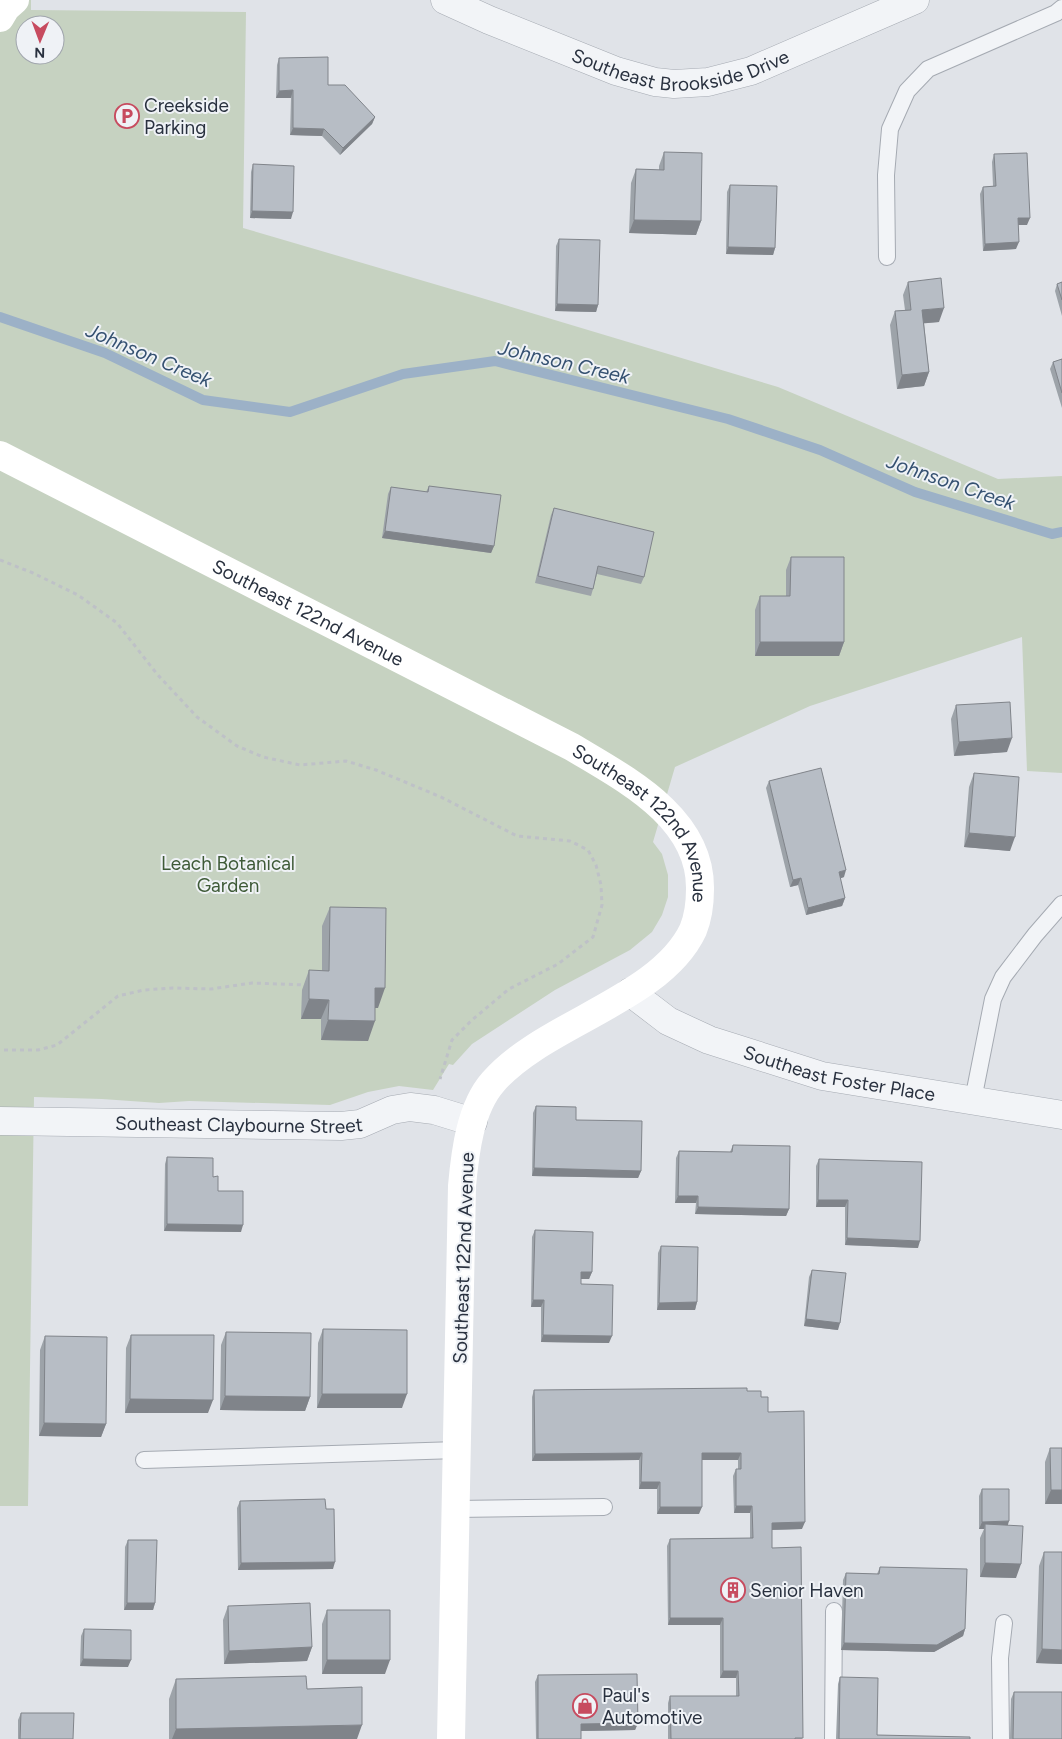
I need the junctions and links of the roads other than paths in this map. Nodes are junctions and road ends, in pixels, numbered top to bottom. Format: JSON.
{"nodes":[{"id":1,"x":15,"y":0,"type":"edge"},
{"id":2,"x":445,"y":0,"type":"edge"},
{"id":3,"x":915,"y":0,"type":"edge"},
{"id":4,"x":1062,"y":8,"type":"edge"},
{"id":5,"x":0,"y":18,"type":"edge"},
{"id":6,"x":887,"y":257,"type":"dead end"},
{"id":7,"x":0,"y":456,"type":"edge"},
{"id":8,"x":1062,"y":904,"type":"edge"},
{"id":9,"x":630,"y":992,"type":"junction"},
{"id":10,"x":973,"y":1100,"type":"junction"},
{"id":11,"x":1062,"y":1115,"type":"edge"},
{"id":12,"x":0,"y":1121,"type":"edge"},
{"id":13,"x":473,"y":1122,"type":"junction"},
{"id":14,"x":457,"y":1450,"type":"junction"},
{"id":15,"x":144,"y":1460,"type":"dead end"},
{"id":16,"x":604,"y":1507,"type":"dead end"},
{"id":17,"x":456,"y":1509,"type":"junction"},
{"id":18,"x":834,"y":1611,"type":"dead end"},
{"id":19,"x":1004,"y":1623,"type":"dead end"},
{"id":20,"x":450,"y":1739,"type":"edge"},
{"id":21,"x":833,"y":1739,"type":"edge"},
{"id":22,"x":1001,"y":1739,"type":"edge"}],
"edges":[{"from":1,"to":5,"type":"street"},
{"from":2,"to":3,"type":"street","name":"Southeast Brookside Drive"},
{"from":4,"to":6,"type":"lane"},
{"from":7,"to":9,"type":"street","name":"Southeast 122nd Avenue"},
{"from":8,"to":10,"type":"lane"},
{"from":9,"to":10,"type":"street","name":"Southeast Foster Place"},
{"from":9,"to":13,"type":"street","name":"Southeast 122nd Avenue"},
{"from":10,"to":11,"type":"street","name":"Southeast Foster Place"},
{"from":12,"to":13,"type":"street","name":"Southeast Claybourne Street"},
{"from":13,"to":14,"type":"street","name":"Southeast 122nd Avenue"},
{"from":14,"to":15,"type":"lane"},
{"from":14,"to":17,"type":"street","name":"Southeast 122nd Avenue"},
{"from":16,"to":17,"type":"lane"},
{"from":17,"to":20,"type":"street","name":"Southeast 122nd Avenue"},
{"from":18,"to":21,"type":"lane"},
{"from":19,"to":22,"type":"lane"}]}
